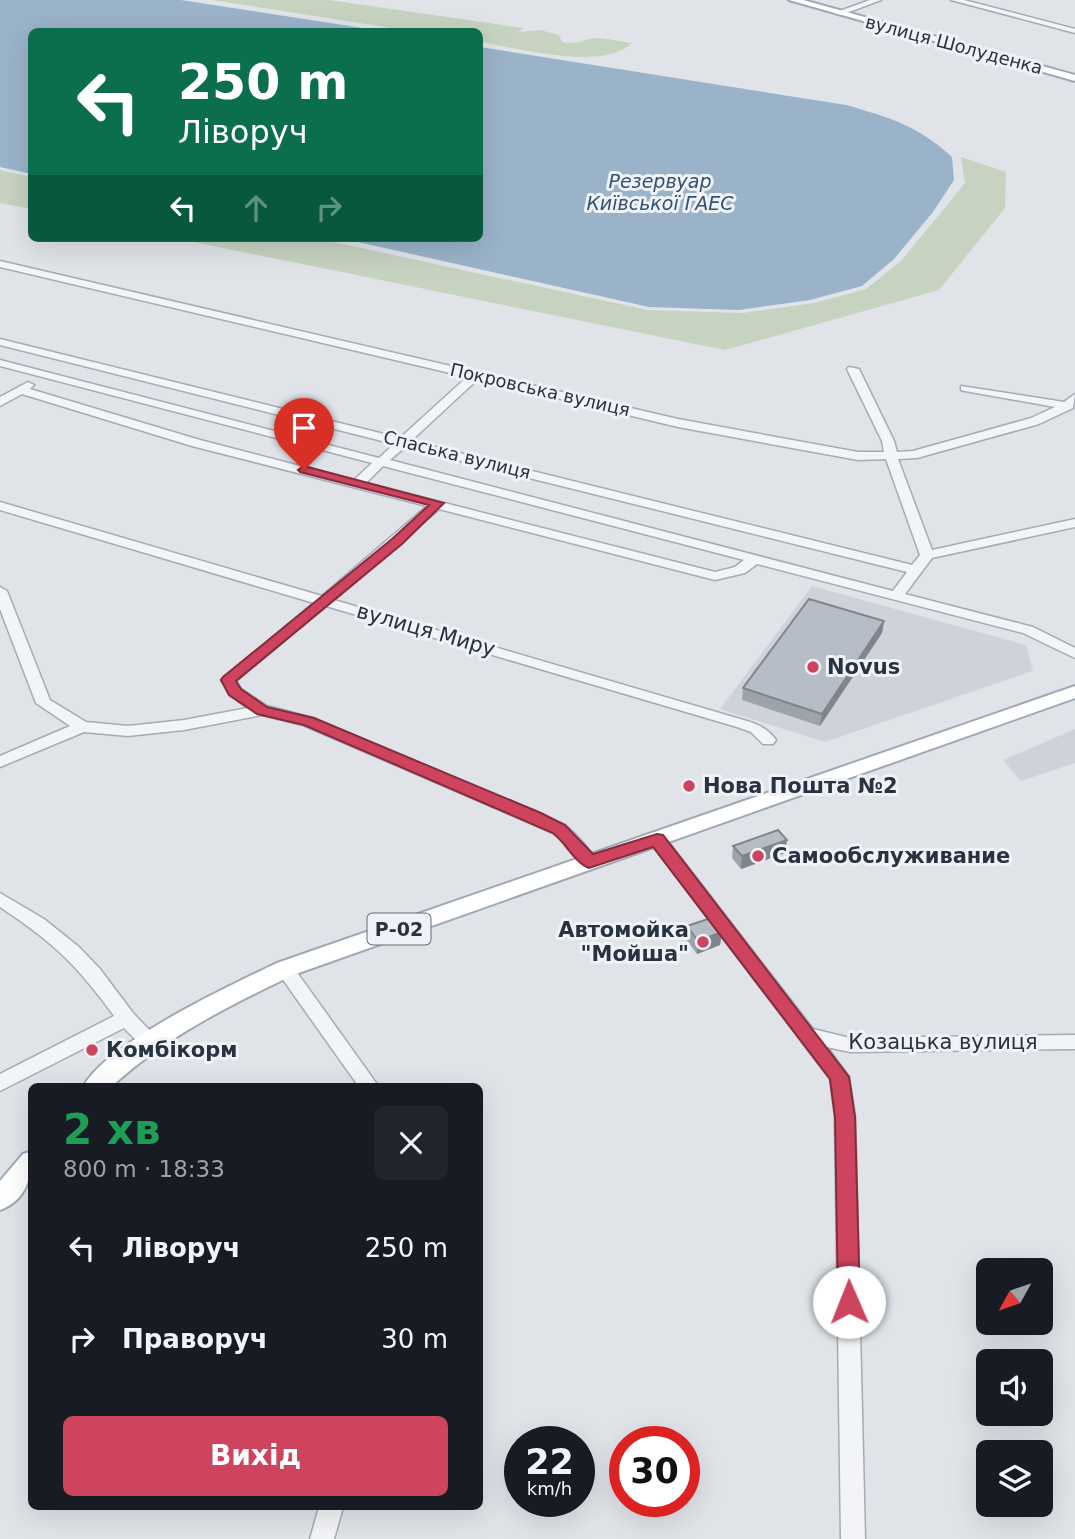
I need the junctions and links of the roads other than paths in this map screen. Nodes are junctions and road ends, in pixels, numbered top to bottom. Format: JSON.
{"nodes":[{"id":1,"x":793,"y":0,"type":"edge"},
{"id":2,"x":877,"y":0,"type":"edge"},
{"id":3,"x":955,"y":0,"type":"edge"},
{"id":4,"x":838,"y":13,"type":"junction"},
{"id":5,"x":1075,"y":31,"type":"edge"},
{"id":6,"x":1075,"y":78,"type":"edge"},
{"id":7,"x":3,"y":267,"type":"edge"},
{"id":8,"x":0,"y":342,"type":"edge"},
{"id":9,"x":0,"y":363,"type":"edge"},
{"id":10,"x":853,"y":369,"type":"dead end"},
{"id":11,"x":0,"y":372,"type":"edge"},
{"id":12,"x":476,"y":375,"type":"junction"},
{"id":13,"x":965,"y":388,"type":"dead end"},
{"id":14,"x":21,"y":390,"type":"junction"},
{"id":15,"x":0,"y":402,"type":"edge"},
{"id":16,"x":1072,"y":403,"type":"edge"},
{"id":17,"x":400,"y":441,"type":"junction"},
{"id":18,"x":893,"y":457,"type":"junction"},
{"id":19,"x":378,"y":462,"type":"junction"},
{"id":20,"x":358,"y":483,"type":"junction"},
{"id":21,"x":438,"y":503,"type":"junction"},
{"id":22,"x":0,"y":506,"type":"edge"},
{"id":23,"x":1075,"y":523,"type":"edge"},
{"id":24,"x":927,"y":555,"type":"junction"},
{"id":25,"x":755,"y":559,"type":"junction"},
{"id":26,"x":915,"y":570,"type":"junction"},
{"id":27,"x":0,"y":590,"type":"edge"},
{"id":28,"x":896,"y":596,"type":"junction"},
{"id":29,"x":326,"y":601,"type":"junction"},
{"id":30,"x":1075,"y":654,"type":"edge"},
{"id":31,"x":1075,"y":692,"type":"edge"},
{"id":32,"x":262,"y":710,"type":"junction"},
{"id":33,"x":82,"y":727,"type":"junction"},
{"id":34,"x":768,"y":740,"type":"dead end"},
{"id":35,"x":0,"y":762,"type":"edge"},
{"id":36,"x":657,"y":839,"type":"junction"},
{"id":37,"x":589,"y":862,"type":"junction"},
{"id":38,"x":0,"y":899,"type":"edge"},
{"id":39,"x":285,"y":970,"type":"junction"},
{"id":40,"x":126,"y":1018,"type":"junction"},
{"id":41,"x":811,"y":1037,"type":"junction"},
{"id":42,"x":150,"y":1040,"type":"junction"},
{"id":43,"x":1075,"y":1042,"type":"edge"},
{"id":44,"x":0,"y":1083,"type":"edge"},
{"id":45,"x":99,"y":1083,"type":"edge"},
{"id":46,"x":367,"y":1083,"type":"edge"},
{"id":47,"x":28,"y":1166,"type":"edge"},
{"id":48,"x":0,"y":1199,"type":"edge"},
{"id":49,"x":330,"y":1510,"type":"edge"},
{"id":50,"x":322,"y":1539,"type":"edge"},
{"id":51,"x":853,"y":1539,"type":"edge"}],
"edges":[{"from":1,"to":4,"type":"main road","name":"вулиця Шолуденка"},
{"from":2,"to":4,"type":"street"},
{"from":3,"to":5,"type":"street"},
{"from":4,"to":6,"type":"main road","name":"вулиця Шолуденка"},
{"from":7,"to":12,"type":"street","name":"Покровська вулиця"},
{"from":8,"to":17,"type":"street","name":"Спаська вулиця"},
{"from":9,"to":19,"type":"street","name":"Спаська вулиця"},
{"from":10,"to":18,"type":"street"},
{"from":11,"to":14,"type":"street"},
{"from":12,"to":17,"type":"street"},
{"from":12,"to":18,"type":"street","name":"Покровська вулиця"},
{"from":13,"to":16,"type":"street"},
{"from":14,"to":15,"type":"street"},
{"from":14,"to":20,"type":"street"},
{"from":16,"to":18,"type":"street","name":"Покровська вулиця"},
{"from":17,"to":19,"type":"street"},
{"from":17,"to":26,"type":"street","name":"Спаська вулиця"},
{"from":18,"to":24,"type":"street"},
{"from":19,"to":20,"type":"street"},
{"from":19,"to":25,"type":"street","name":"Спаська вулиця"},
{"from":20,"to":21,"type":"street"},
{"from":21,"to":25,"type":"street"},
{"from":21,"to":29,"type":"street"},
{"from":22,"to":29,"type":"street","name":"вулиця Миру"},
{"from":23,"to":24,"type":"street"},
{"from":24,"to":26,"type":"street"},
{"from":25,"to":28,"type":"street","name":"Спаська вулиця"},
{"from":26,"to":28,"type":"street"},
{"from":27,"to":33,"type":"street"},
{"from":28,"to":30,"type":"street","name":"Спаська вулиця"},
{"from":29,"to":32,"type":"street"},
{"from":29,"to":34,"type":"street","name":"вулиця Миру"},
{"from":31,"to":36,"type":"main road","number":"Р-02"},
{"from":32,"to":33,"type":"street"},
{"from":32,"to":37,"type":"street"},
{"from":33,"to":35,"type":"street"},
{"from":36,"to":37,"type":"main road","number":"Р-02"},
{"from":36,"to":41,"type":"street"},
{"from":37,"to":39,"type":"main road","number":"Р-02"},
{"from":38,"to":40,"type":"street"},
{"from":39,"to":42,"type":"main road","number":"Р-02"},
{"from":39,"to":46,"type":"street"},
{"from":40,"to":42,"type":"street"},
{"from":40,"to":44,"type":"street"},
{"from":41,"to":43,"type":"street","name":"Козацька вулиця"},
{"from":41,"to":51,"type":"street"},
{"from":42,"to":45,"type":"main road","number":"Р-02"},
{"from":47,"to":48,"type":"main road"},
{"from":49,"to":50,"type":"street"}]}
